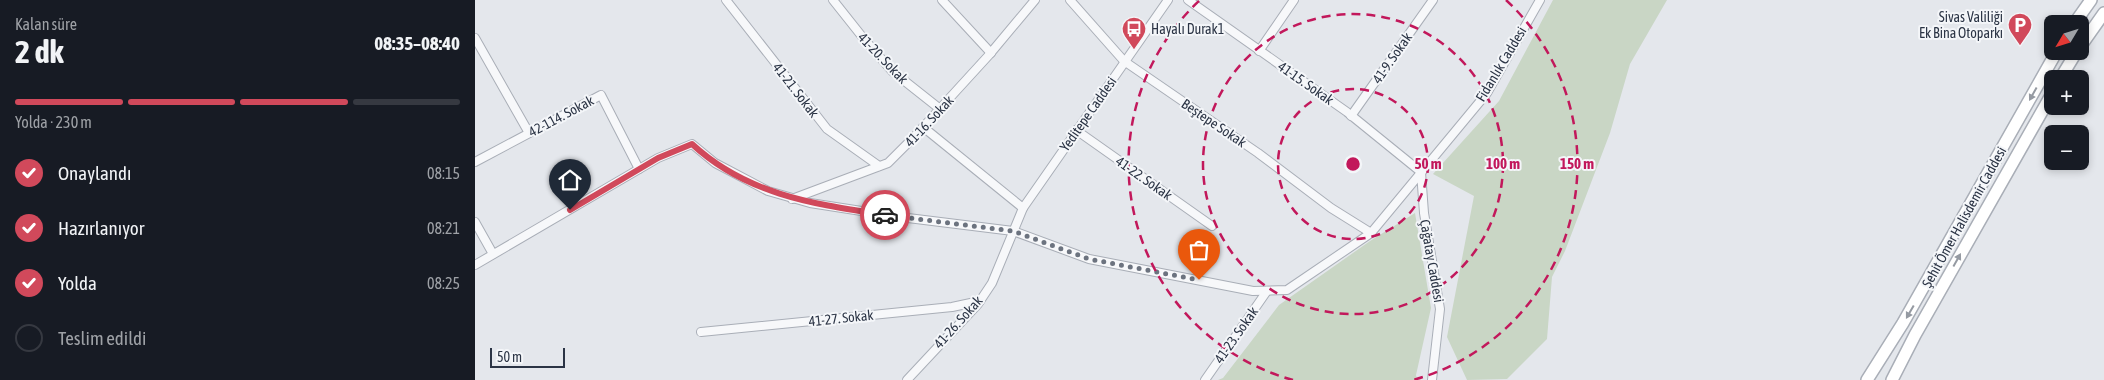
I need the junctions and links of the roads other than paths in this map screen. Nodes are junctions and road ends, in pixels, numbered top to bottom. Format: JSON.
{"nodes":[{"id":1,"x":726,"y":0,"type":"edge"},
{"id":2,"x":833,"y":0,"type":"edge"},
{"id":3,"x":942,"y":0,"type":"edge"},
{"id":4,"x":1035,"y":0,"type":"edge"},
{"id":5,"x":1069,"y":0,"type":"edge"},
{"id":6,"x":1168,"y":0,"type":"edge"},
{"id":7,"x":1188,"y":0,"type":"edge"},
{"id":8,"x":1294,"y":0,"type":"edge"},
{"id":9,"x":1433,"y":0,"type":"edge"},
{"id":10,"x":1539,"y":0,"type":"edge"},
{"id":11,"x":2091,"y":0,"type":"edge"},
{"id":12,"x":2104,"y":14,"type":"edge"},
{"id":13,"x":2080,"y":15,"type":"edge"},
{"id":14,"x":2089,"y":35,"type":"edge"},
{"id":15,"x":475,"y":38,"type":"edge"},
{"id":16,"x":1259,"y":50,"type":"junction"},
{"id":17,"x":991,"y":53,"type":"junction"},
{"id":18,"x":2052,"y":60,"type":"edge"},
{"id":19,"x":1124,"y":61,"type":"junction"},
{"id":20,"x":2044,"y":108,"type":"edge"},
{"id":21,"x":940,"y":109,"type":"junction"},
{"id":22,"x":1351,"y":116,"type":"junction"},
{"id":23,"x":923,"y":127,"type":"junction"},
{"id":24,"x":1076,"y":130,"type":"junction"},
{"id":25,"x":529,"y":133,"type":"junction"},
{"id":26,"x":475,"y":162,"type":"edge"},
{"id":27,"x":879,"y":166,"type":"junction"},
{"id":28,"x":639,"y":169,"type":"junction"},
{"id":29,"x":1421,"y":172,"type":"junction"},
{"id":30,"x":792,"y":198,"type":"junction"},
{"id":31,"x":1023,"y":208,"type":"junction"},
{"id":32,"x":475,"y":222,"type":"edge"},
{"id":33,"x":1212,"y":226,"type":"dead end"},
{"id":34,"x":1013,"y":231,"type":"junction"},
{"id":35,"x":1371,"y":233,"type":"junction"},
{"id":36,"x":493,"y":254,"type":"junction"},
{"id":37,"x":475,"y":265,"type":"edge"},
{"id":38,"x":1267,"y":291,"type":"junction"},
{"id":39,"x":979,"y":301,"type":"junction"},
{"id":40,"x":701,"y":332,"type":"dead end"},
{"id":41,"x":907,"y":380,"type":"edge"},
{"id":42,"x":1205,"y":380,"type":"edge"},
{"id":43,"x":1432,"y":380,"type":"edge"},
{"id":44,"x":1867,"y":380,"type":"edge"},
{"id":45,"x":1892,"y":380,"type":"edge"}],
"edges":[{"from":1,"to":27,"type":"street","name":"41-21. Sokak"},
{"from":2,"to":21,"type":"street","name":"41-20. Sokak"},
{"from":3,"to":17,"type":"street"},
{"from":4,"to":17,"type":"street","name":"41-16. Sokak"},
{"from":5,"to":19,"type":"street","name":"Beştepe Sokak"},
{"from":6,"to":19,"type":"street","name":"Yeditepe Caddesi"},
{"from":7,"to":16,"type":"street","name":"41-15. Sokak"},
{"from":8,"to":16,"type":"street"},
{"from":9,"to":22,"type":"street","name":"41-9. Sokak"},
{"from":10,"to":29,"type":"street","name":"Fidanlık Caddesi"},
{"from":11,"to":13,"type":"main road"},
{"from":12,"to":14,"type":"main road"},
{"from":15,"to":25,"type":"street"},
{"from":16,"to":22,"type":"street","name":"41-15. Sokak"},
{"from":17,"to":21,"type":"street","name":"41-16. Sokak"},
{"from":18,"to":44,"type":"main road","name":"Şehit Ömer Halisdemir Caddesi","one_way":true},
{"from":19,"to":24,"type":"street","name":"Yeditepe Caddesi"},
{"from":19,"to":35,"type":"street","name":"Beştepe Sokak"},
{"from":45,"to":20,"type":"main road","name":"Şehit Ömer Halisdemir Caddesi","one_way":true},
{"from":21,"to":23,"type":"street","name":"41-16. Sokak"},
{"from":22,"to":29,"type":"street","name":"41-15. Sokak"},
{"from":23,"to":27,"type":"street","name":"41-16. Sokak"},
{"from":23,"to":31,"type":"street"},
{"from":24,"to":31,"type":"street","name":"Yeditepe Caddesi"},
{"from":24,"to":33,"type":"street","name":"41-22. Sokak"},
{"from":25,"to":26,"type":"street","name":"42-114. Sokak"},
{"from":25,"to":28,"type":"street","name":"42-114. Sokak"},
{"from":27,"to":30,"type":"street","name":"41-16. Sokak"},
{"from":28,"to":30,"type":"street","name":"Fidanlık Caddesi"},
{"from":28,"to":36,"type":"street"},
{"from":29,"to":35,"type":"street","name":"Fidanlık Caddesi"},
{"from":29,"to":43,"type":"street","name":"Çağatay Caddesi"},
{"from":30,"to":34,"type":"street","name":"Fidanlık Caddesi"},
{"from":31,"to":34,"type":"street","name":"Yeditepe Caddesi"},
{"from":32,"to":36,"type":"street"},
{"from":34,"to":38,"type":"street","name":"Fidanlık Caddesi"},
{"from":34,"to":39,"type":"street","name":"41-26. Sokak"},
{"from":35,"to":38,"type":"street","name":"Fidanlık Caddesi"},
{"from":36,"to":37,"type":"street"},
{"from":38,"to":42,"type":"street","name":"41-23. Sokak"},
{"from":39,"to":40,"type":"street","name":"41-27. Sokak"},
{"from":39,"to":41,"type":"street","name":"41-26. Sokak"}]}
